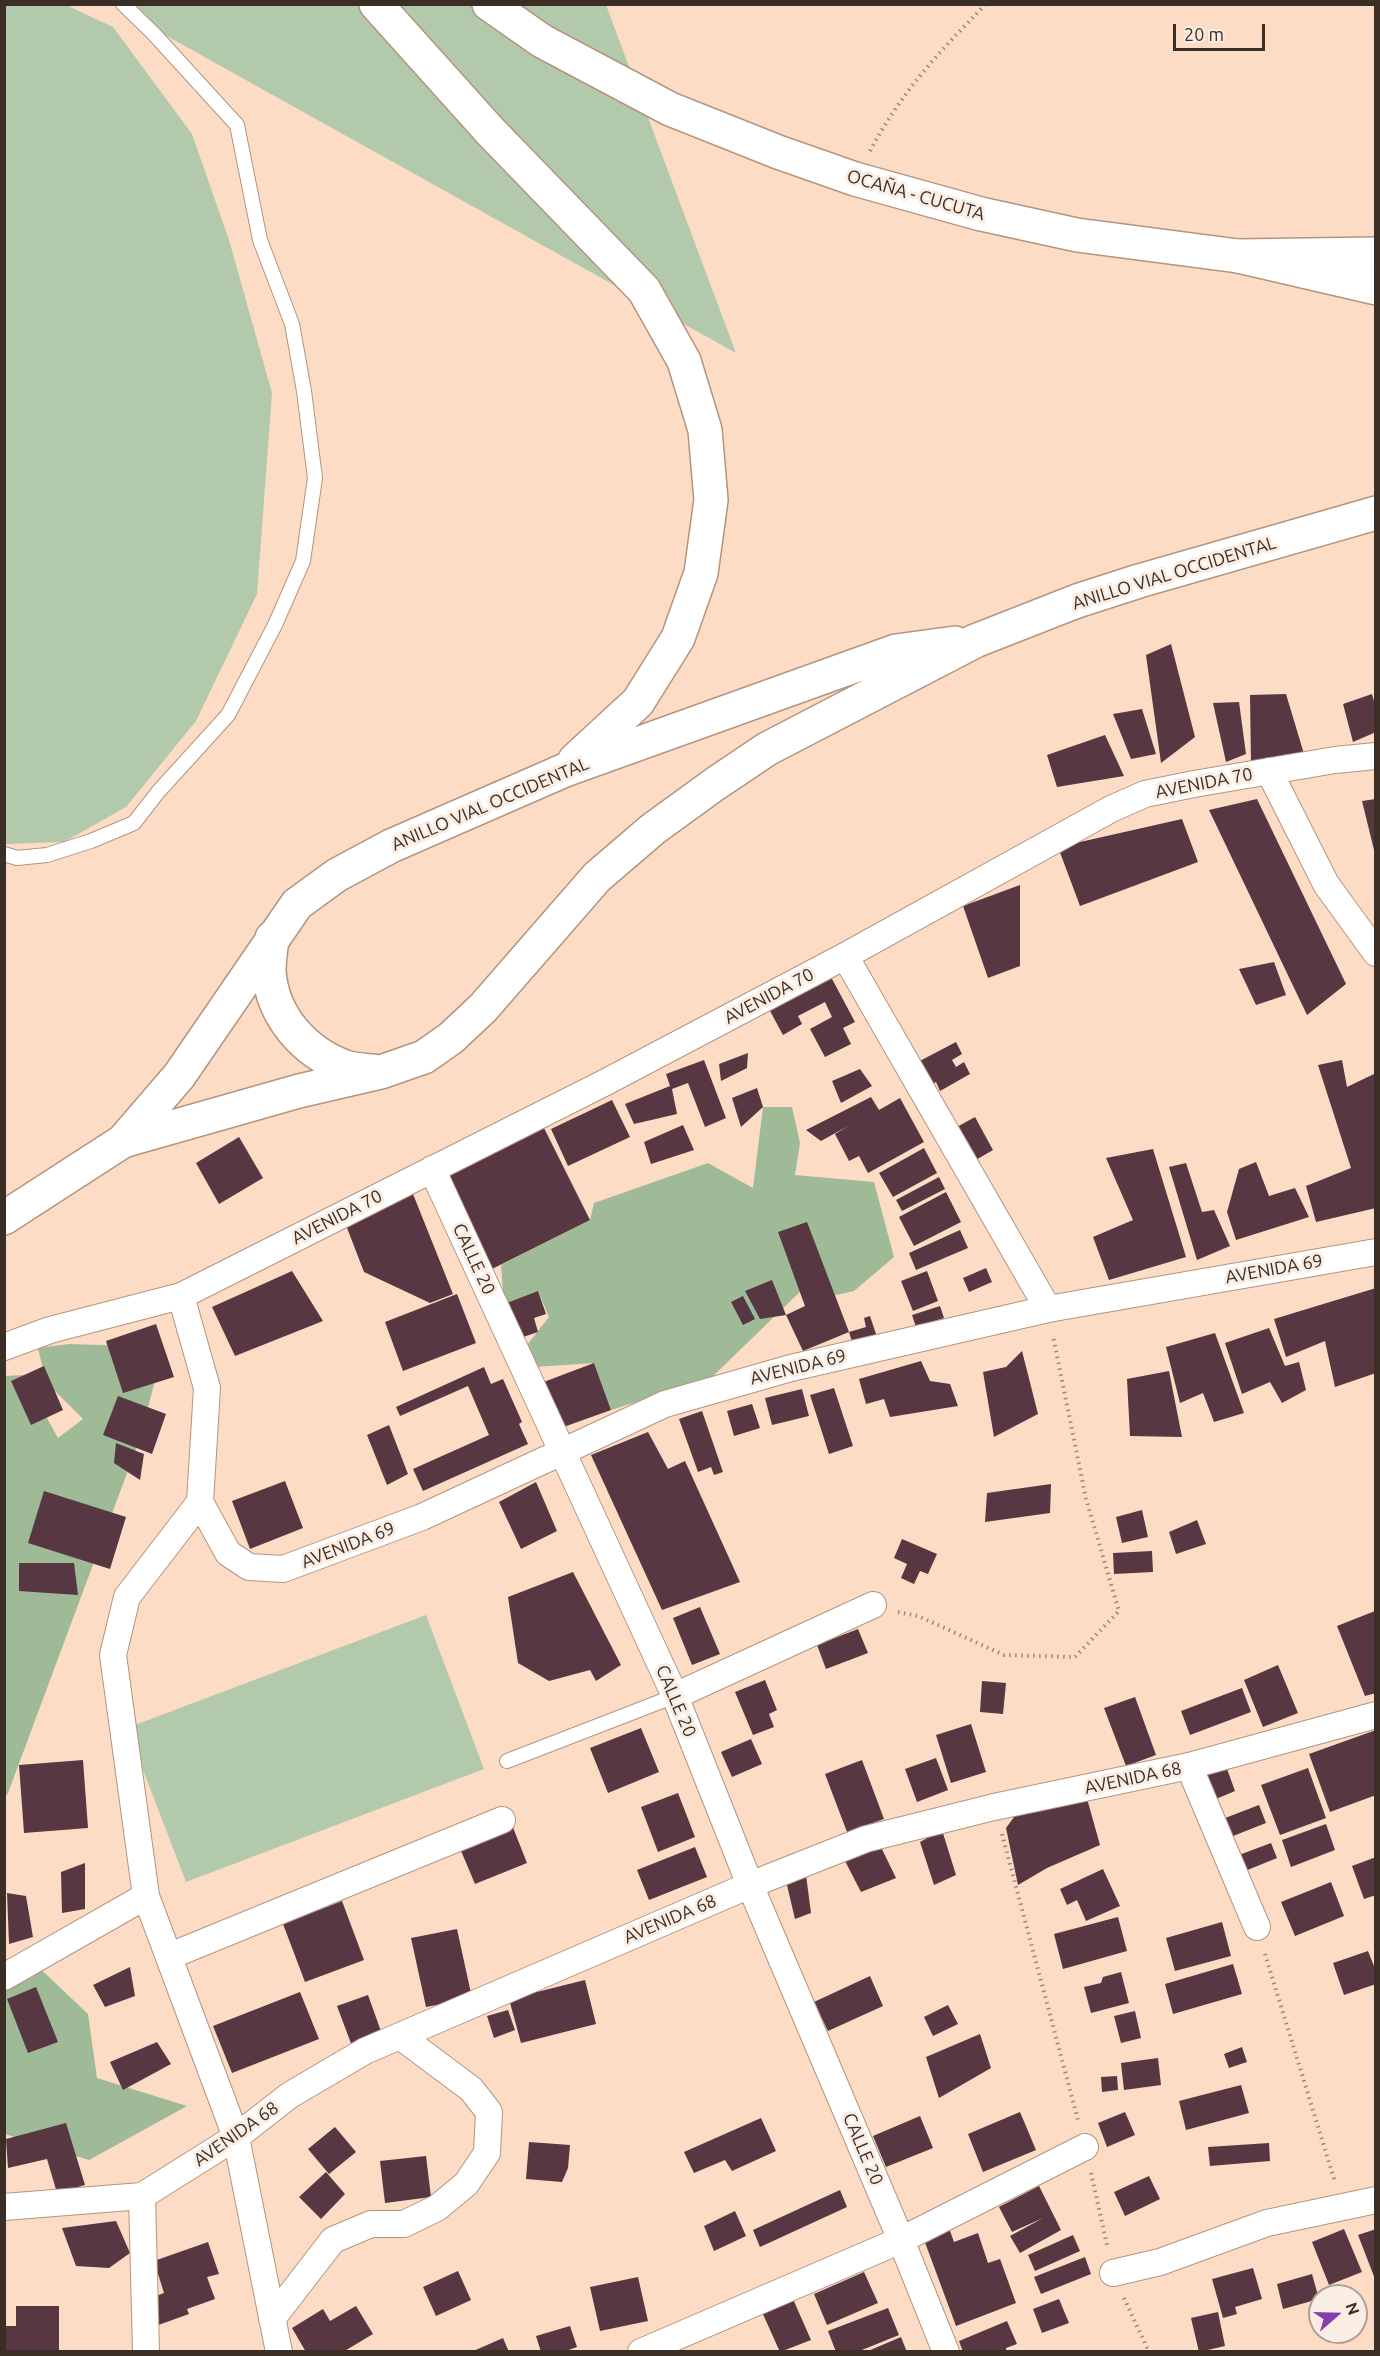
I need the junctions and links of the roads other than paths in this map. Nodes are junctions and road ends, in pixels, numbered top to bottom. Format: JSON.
{"nodes":[{"id":1,"x":123,"y":4,"type":"edge"},
{"id":2,"x":376,"y":4,"type":"edge"},
{"id":3,"x":489,"y":4,"type":"edge"},
{"id":4,"x":1376,"y":254,"type":"edge"},
{"id":5,"x":1238,"y":256,"type":"junction"},
{"id":6,"x":1376,"y":288,"type":"edge"},
{"id":7,"x":1376,"y":513,"type":"edge"},
{"id":8,"x":975,"y":641,"type":"junction"},
{"id":9,"x":1376,"y":756,"type":"edge"},
{"id":10,"x":565,"y":770,"type":"junction"},
{"id":11,"x":1269,"y":771,"type":"junction"},
{"id":12,"x":4,"y":854,"type":"edge"},
{"id":13,"x":272,"y":937,"type":"junction"},
{"id":14,"x":1376,"y":953,"type":"edge"},
{"id":15,"x":845,"y":956,"type":"junction"},
{"id":16,"x":381,"y":1072,"type":"junction"},
{"id":17,"x":123,"y":1141,"type":"junction"},
{"id":18,"x":432,"y":1169,"type":"junction"},
{"id":19,"x":4,"y":1218,"type":"edge"},
{"id":20,"x":1376,"y":1252,"type":"edge"},
{"id":21,"x":182,"y":1296,"type":"junction"},
{"id":22,"x":1048,"y":1309,"type":"junction"},
{"id":23,"x":4,"y":1347,"type":"edge"},
{"id":24,"x":564,"y":1451,"type":"junction"},
{"id":25,"x":200,"y":1502,"type":"junction"},
{"id":26,"x":873,"y":1605,"type":"road end"},
{"id":27,"x":675,"y":1696,"type":"junction"},
{"id":28,"x":1376,"y":1715,"type":"edge"},
{"id":29,"x":507,"y":1761,"type":"dead end"},
{"id":30,"x":1189,"y":1766,"type":"junction"},
{"id":31,"x":502,"y":1820,"type":"dead end"},
{"id":32,"x":750,"y":1885,"type":"junction"},
{"id":33,"x":146,"y":1896,"type":"junction"},
{"id":34,"x":1257,"y":1927,"type":"road end"},
{"id":35,"x":170,"y":1956,"type":"junction"},
{"id":36,"x":4,"y":1977,"type":"edge"},
{"id":37,"x":400,"y":2036,"type":"junction"},
{"id":38,"x":236,"y":2137,"type":"junction"},
{"id":39,"x":1085,"y":2147,"type":"road end"},
{"id":40,"x":142,"y":2196,"type":"junction"},
{"id":41,"x":1376,"y":2200,"type":"edge"},
{"id":42,"x":4,"y":2207,"type":"edge"},
{"id":43,"x":902,"y":2240,"type":"junction"},
{"id":44,"x":1113,"y":2273,"type":"road end"},
{"id":45,"x":272,"y":2319,"type":"junction"},
{"id":46,"x":146,"y":2352,"type":"edge"},
{"id":47,"x":279,"y":2352,"type":"edge"},
{"id":48,"x":641,"y":2352,"type":"edge"},
{"id":49,"x":946,"y":2352,"type":"edge"}],
"edges":[{"from":1,"to":12,"type":"lane"},
{"from":2,"to":10,"type":"main road"},
{"from":3,"to":5,"type":"main road","name":"OCAÑA - CUCUTA"},
{"from":4,"to":5,"type":"main road"},
{"from":5,"to":6,"type":"main road","name":"OCAÑA - CUCUTA"},
{"from":7,"to":8,"type":"main road","name":"ANILLO VIAL OCCIDENTAL"},
{"from":8,"to":10,"type":"main road","name":"ANILLO VIAL OCCIDENTAL"},
{"from":8,"to":16,"type":"main road","name":"ANILLO VIAL OCCIDENTAL"},
{"from":9,"to":11,"type":"street","name":"AVENIDA 70"},
{"from":10,"to":13,"type":"main road","name":"ANILLO VIAL OCCIDENTAL"},
{"from":11,"to":14,"type":"street"},
{"from":11,"to":15,"type":"street","name":"AVENIDA 70"},
{"from":13,"to":16,"type":"main road"},
{"from":13,"to":17,"type":"main road","name":"ANILLO VIAL OCCIDENTAL"},
{"from":15,"to":18,"type":"street","name":"AVENIDA 70"},
{"from":15,"to":22,"type":"street"},
{"from":16,"to":17,"type":"main road","name":"ANILLO VIAL OCCIDENTAL"},
{"from":17,"to":19,"type":"main road","name":"ANILLO VIAL OCCIDENTAL"},
{"from":18,"to":21,"type":"street","name":"AVENIDA 70"},
{"from":18,"to":24,"type":"street","name":"CALLE 20"},
{"from":20,"to":22,"type":"street","name":"AVENIDA 69"},
{"from":21,"to":23,"type":"street","name":"AVENIDA 70"},
{"from":21,"to":25,"type":"street"},
{"from":22,"to":24,"type":"street","name":"AVENIDA 69"},
{"from":24,"to":25,"type":"street","name":"AVENIDA 69"},
{"from":24,"to":27,"type":"street","name":"CALLE 20"},
{"from":25,"to":33,"type":"street"},
{"from":26,"to":27,"type":"street"},
{"from":27,"to":29,"type":"lane"},
{"from":27,"to":32,"type":"street","name":"CALLE 20"},
{"from":28,"to":30,"type":"street","name":"AVENIDA 68"},
{"from":30,"to":32,"type":"street","name":"AVENIDA 68"},
{"from":30,"to":34,"type":"street"},
{"from":31,"to":35,"type":"street"},
{"from":32,"to":37,"type":"street","name":"AVENIDA 68"},
{"from":32,"to":43,"type":"street","name":"CALLE 20"},
{"from":33,"to":35,"type":"street"},
{"from":33,"to":36,"type":"street"},
{"from":35,"to":38,"type":"street"},
{"from":37,"to":38,"type":"street","name":"AVENIDA 68"},
{"from":37,"to":45,"type":"street"},
{"from":38,"to":40,"type":"street","name":"AVENIDA 68"},
{"from":38,"to":45,"type":"street"},
{"from":39,"to":43,"type":"street"},
{"from":40,"to":42,"type":"street","name":"AVENIDA 68"},
{"from":40,"to":46,"type":"street"},
{"from":41,"to":44,"type":"street"},
{"from":43,"to":48,"type":"street"},
{"from":43,"to":49,"type":"street","name":"CALLE 20"},
{"from":45,"to":47,"type":"street"}]}
